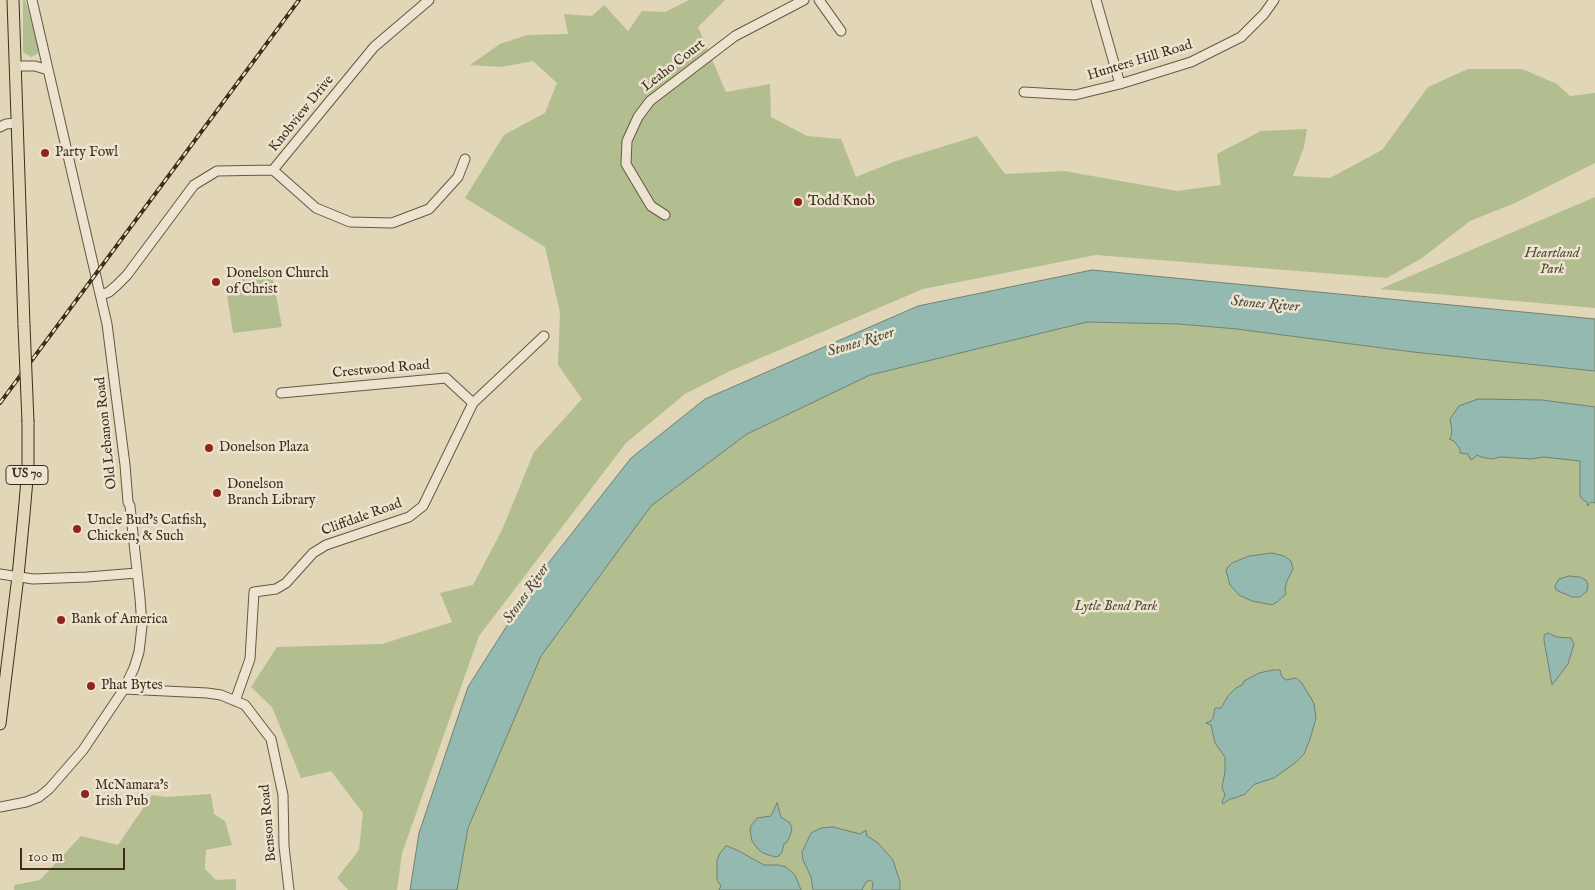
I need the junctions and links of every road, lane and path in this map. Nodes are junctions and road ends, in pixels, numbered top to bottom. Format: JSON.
{"nodes":[{"id":1,"x":13,"y":0,"type":"edge"},
{"id":2,"x":429,"y":0,"type":"edge"},
{"id":3,"x":804,"y":0,"type":"edge"},
{"id":4,"x":820,"y":0,"type":"edge"},
{"id":5,"x":1096,"y":0,"type":"edge"},
{"id":6,"x":1274,"y":0,"type":"edge"},
{"id":7,"x":33,"y":4,"type":"edge"},
{"id":8,"x":841,"y":31,"type":"dead end"},
{"id":9,"x":14,"y":66,"type":"junction"},
{"id":10,"x":48,"y":70,"type":"junction"},
{"id":11,"x":1120,"y":84,"type":"junction"},
{"id":12,"x":1024,"y":92,"type":"dead end"},
{"id":13,"x":16,"y":123,"type":"junction"},
{"id":14,"x":0,"y":127,"type":"edge"},
{"id":15,"x":465,"y":159,"type":"dead end"},
{"id":16,"x":273,"y":170,"type":"junction"},
{"id":17,"x":665,"y":215,"type":"dead end"},
{"id":18,"x":101,"y":295,"type":"junction"},
{"id":19,"x":544,"y":336,"type":"dead end"},
{"id":20,"x":281,"y":393,"type":"dead end"},
{"id":21,"x":473,"y":403,"type":"junction"},
{"id":22,"x":137,"y":573,"type":"junction"},
{"id":23,"x":0,"y":574,"type":"edge"},
{"id":24,"x":18,"y":576,"type":"junction"},
{"id":25,"x":124,"y":689,"type":"junction"},
{"id":26,"x":234,"y":701,"type":"junction"},
{"id":27,"x":0,"y":724,"type":"edge"},
{"id":28,"x":0,"y":807,"type":"edge"},
{"id":29,"x":289,"y":890,"type":"edge"}],
"edges":[{"from":1,"to":9,"type":"main road","number":"US 70"},
{"from":2,"to":16,"type":"street","name":"Knobview Drive"},
{"from":3,"to":17,"type":"street","name":"Leaho Court"},
{"from":4,"to":8,"type":"street"},
{"from":5,"to":11,"type":"street"},
{"from":6,"to":11,"type":"street","name":"Hunters Hill Road"},
{"from":7,"to":10,"type":"street","name":"Old Lebanon Road"},
{"from":9,"to":10,"type":"street"},
{"from":9,"to":13,"type":"main road","number":"US 70"},
{"from":10,"to":18,"type":"street","name":"Old Lebanon Road"},
{"from":11,"to":12,"type":"street","name":"Hunters Hill Road"},
{"from":13,"to":14,"type":"street"},
{"from":13,"to":24,"type":"main road","number":"US 70","bridge":true},
{"from":15,"to":16,"type":"street"},
{"from":16,"to":18,"type":"street","name":"Knobview Drive"},
{"from":18,"to":22,"type":"street","name":"Old Lebanon Road"},
{"from":19,"to":21,"type":"street","name":"Cliffdale Road"},
{"from":20,"to":21,"type":"street","name":"Crestwood Road"},
{"from":21,"to":26,"type":"street","name":"Cliffdale Road"},
{"from":22,"to":24,"type":"street"},
{"from":22,"to":25,"type":"street","name":"Old Lebanon Road"},
{"from":23,"to":24,"type":"street"},
{"from":24,"to":27,"type":"main road","number":"US 70"},
{"from":25,"to":26,"type":"street","name":"Benson Road"},
{"from":25,"to":28,"type":"street","name":"Old Lebanon Road"},
{"from":26,"to":29,"type":"street","name":"Benson Road"}]}
